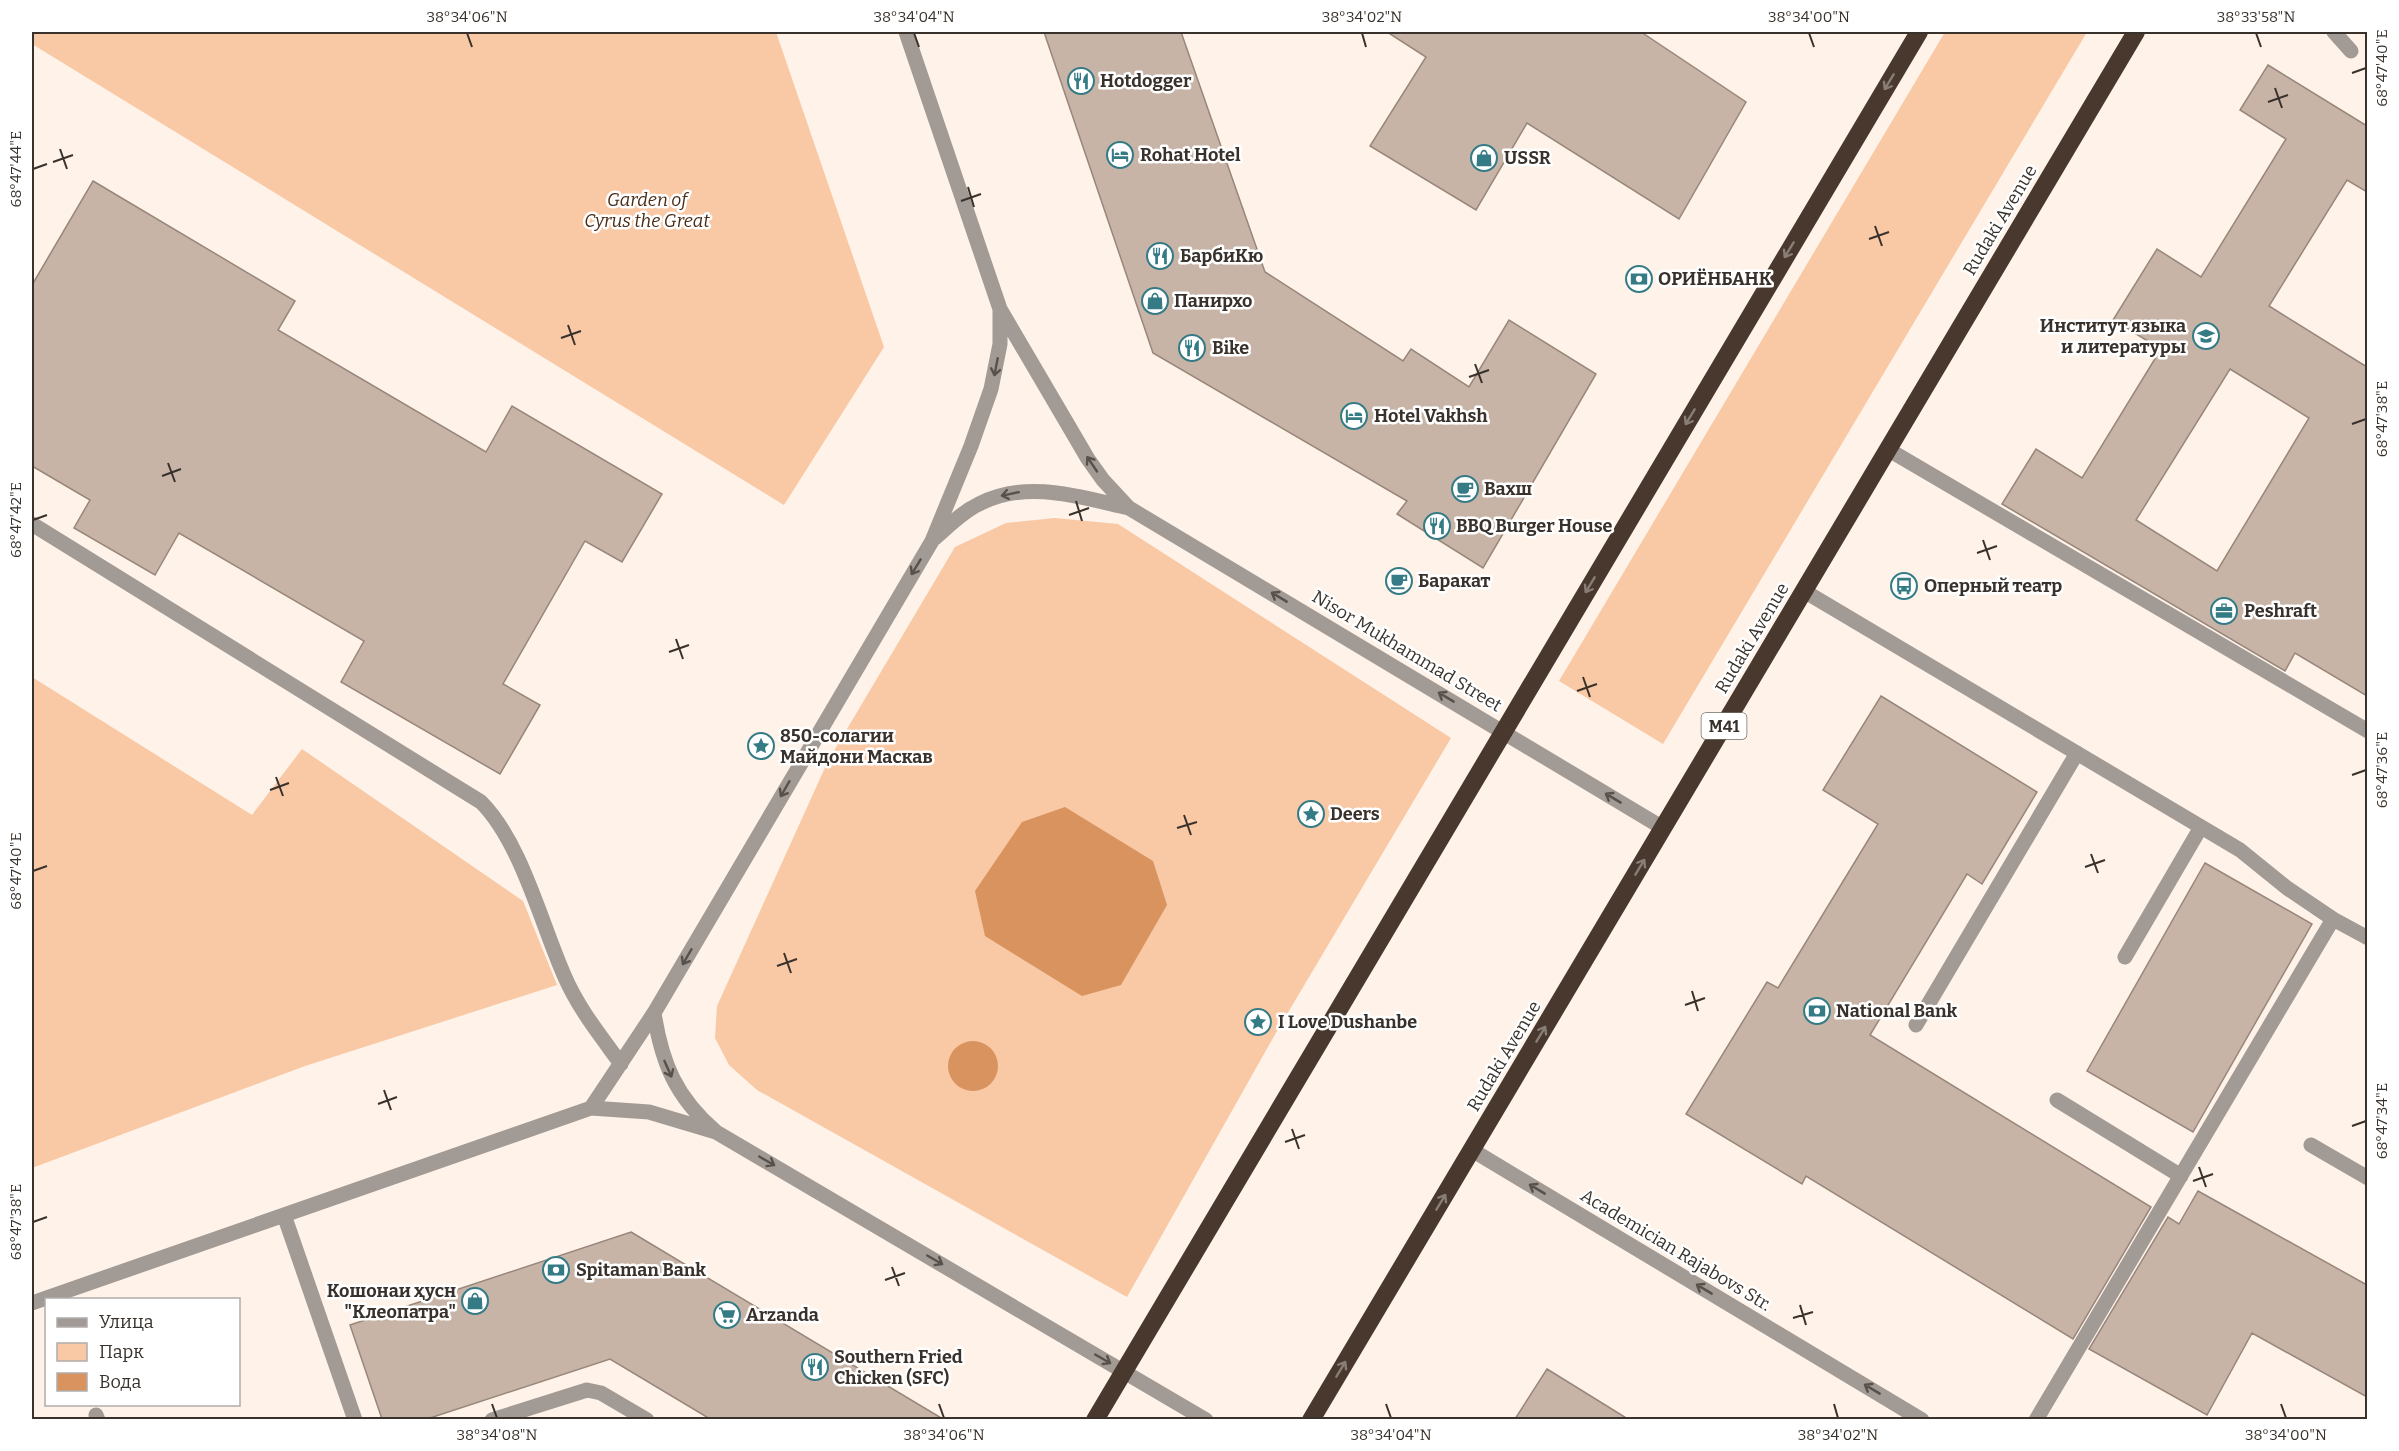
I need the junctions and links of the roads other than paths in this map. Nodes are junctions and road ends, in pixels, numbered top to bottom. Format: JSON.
{"nodes":[{"id":1,"x":906,"y":32,"type":"edge"},
{"id":2,"x":1918,"y":32,"type":"edge"},
{"id":3,"x":2136,"y":32,"type":"edge"},
{"id":4,"x":2334,"y":32,"type":"edge"},
{"id":5,"x":2351,"y":51,"type":"dead end"},
{"id":6,"x":999,"y":309,"type":"junction"},
{"id":7,"x":1888,"y":450,"type":"junction"},
{"id":8,"x":1129,"y":508,"type":"junction"},
{"id":9,"x":32,"y":524,"type":"edge"},
{"id":10,"x":932,"y":540,"type":"junction"},
{"id":11,"x":1804,"y":591,"type":"junction"},
{"id":12,"x":2367,"y":730,"type":"edge"},
{"id":13,"x":1503,"y":732,"type":"junction"},
{"id":14,"x":2077,"y":753,"type":"junction"},
{"id":15,"x":2201,"y":826,"type":"junction"},
{"id":16,"x":1663,"y":828,"type":"junction"},
{"id":17,"x":2333,"y":919,"type":"junction"},
{"id":18,"x":2367,"y":938,"type":"edge"},
{"id":19,"x":2125,"y":957,"type":"dead end"},
{"id":20,"x":654,"y":1013,"type":"junction"},
{"id":21,"x":1916,"y":1025,"type":"dead end"},
{"id":22,"x":621,"y":1064,"type":"junction"},
{"id":23,"x":2057,"y":1100,"type":"dead end"},
{"id":24,"x":591,"y":1108,"type":"junction"},
{"id":25,"x":716,"y":1132,"type":"junction"},
{"id":26,"x":2311,"y":1145,"type":"dead end"},
{"id":27,"x":1472,"y":1150,"type":"junction"},
{"id":28,"x":2181,"y":1176,"type":"junction"},
{"id":29,"x":2367,"y":1178,"type":"edge"},
{"id":30,"x":284,"y":1215,"type":"junction"},
{"id":31,"x":46,"y":1298,"type":"edge"},
{"id":32,"x":1124,"y":1371,"type":"junction"},
{"id":33,"x":355,"y":1419,"type":"edge"},
{"id":34,"x":492,"y":1419,"type":"edge"},
{"id":35,"x":647,"y":1419,"type":"edge"},
{"id":36,"x":1095,"y":1419,"type":"edge"},
{"id":37,"x":1206,"y":1419,"type":"edge"},
{"id":38,"x":1311,"y":1419,"type":"edge"},
{"id":39,"x":1922,"y":1419,"type":"edge"},
{"id":40,"x":2036,"y":1419,"type":"edge"}],
"edges":[{"from":1,"to":6,"type":"street","name":"Nisor Mukhammad Street"},
{"from":2,"to":13,"type":"highway","one_way":true},
{"from":3,"to":7,"type":"highway","name":"Rudaki Avenue","number":"M41"},
{"from":4,"to":5,"type":"street"},
{"from":8,"to":6,"type":"street","name":"Nisor Mukhammad Street","one_way":true},
{"from":6,"to":10,"type":"street","one_way":true},
{"from":7,"to":11,"type":"highway","name":"Rudaki Avenue","number":"M41"},
{"from":7,"to":12,"type":"street"},
{"from":8,"to":10,"type":"street","name":"Nisor Mukhammad Street","one_way":true},
{"from":13,"to":8,"type":"street","name":"Nisor Mukhammad Street","one_way":true},
{"from":9,"to":22,"type":"street"},
{"from":10,"to":20,"type":"street","one_way":true},
{"from":11,"to":14,"type":"street"},
{"from":11,"to":16,"type":"highway","name":"Rudaki Avenue","number":"M41"},
{"from":16,"to":13,"type":"street","name":"Nisor Mukhammad Street","one_way":true},
{"from":13,"to":32,"type":"highway"},
{"from":14,"to":15,"type":"street"},
{"from":14,"to":21,"type":"street"},
{"from":15,"to":17,"type":"street"},
{"from":15,"to":19,"type":"street"},
{"from":27,"to":16,"type":"highway","name":"Rudaki Avenue","number":"M41","one_way":true},
{"from":17,"to":18,"type":"street"},
{"from":17,"to":28,"type":"street"},
{"from":20,"to":22,"type":"street"},
{"from":20,"to":25,"type":"street","one_way":true},
{"from":22,"to":24,"type":"street"},
{"from":23,"to":28,"type":"street"},
{"from":24,"to":25,"type":"street"},
{"from":24,"to":30,"type":"street"},
{"from":25,"to":32,"type":"street","one_way":true},
{"from":26,"to":29,"type":"street"},
{"from":38,"to":27,"type":"highway","name":"Rudaki Avenue","number":"M41","one_way":true},
{"from":39,"to":27,"type":"street","name":"Academician Rajabovs Str.","one_way":true},
{"from":28,"to":40,"type":"street"},
{"from":30,"to":31,"type":"street"},
{"from":30,"to":33,"type":"street"},
{"from":32,"to":36,"type":"highway"},
{"from":32,"to":37,"type":"street"},
{"from":34,"to":35,"type":"street"}]}
